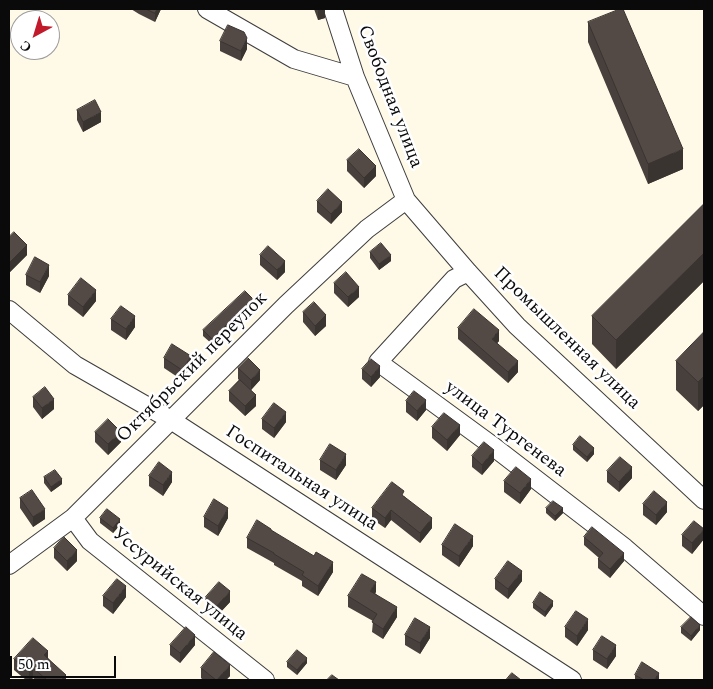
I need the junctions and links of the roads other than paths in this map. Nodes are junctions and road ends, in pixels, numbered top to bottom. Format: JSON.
{"nodes":[{"id":1,"x":207,"y":9,"type":"edge"},
{"id":2,"x":334,"y":9,"type":"edge"},
{"id":3,"x":355,"y":77,"type":"junction"},
{"id":4,"x":406,"y":200,"type":"junction"},
{"id":5,"x":468,"y":272,"type":"junction"},
{"id":6,"x":9,"y":310,"type":"edge"},
{"id":7,"x":171,"y":420,"type":"junction"},
{"id":8,"x":704,"y":500,"type":"edge"},
{"id":9,"x":73,"y":518,"type":"junction"},
{"id":10,"x":9,"y":565,"type":"edge"},
{"id":11,"x":704,"y":616,"type":"edge"},
{"id":12,"x":265,"y":680,"type":"edge"},
{"id":13,"x":572,"y":680,"type":"edge"}],
"edges":[{"from":1,"to":3,"type":"street"},
{"from":2,"to":3,"type":"street","name":"Свободная улица"},
{"from":3,"to":4,"type":"street","name":"Свободная улица"},
{"from":4,"to":5,"type":"street","name":"Промышленная улица"},
{"from":4,"to":7,"type":"street","name":"Октябрьский переулок"},
{"from":5,"to":8,"type":"street","name":"Промышленная улица"},
{"from":5,"to":11,"type":"street","name":"улица Тургенева"},
{"from":6,"to":7,"type":"street","name":"Госпитальная улица"},
{"from":7,"to":9,"type":"street","name":"Октябрьский переулок"},
{"from":7,"to":13,"type":"street","name":"Госпитальная улица"},
{"from":9,"to":10,"type":"street","name":"Октябрьский переулок"},
{"from":9,"to":12,"type":"street","name":"Уссурийская улица"}]}
